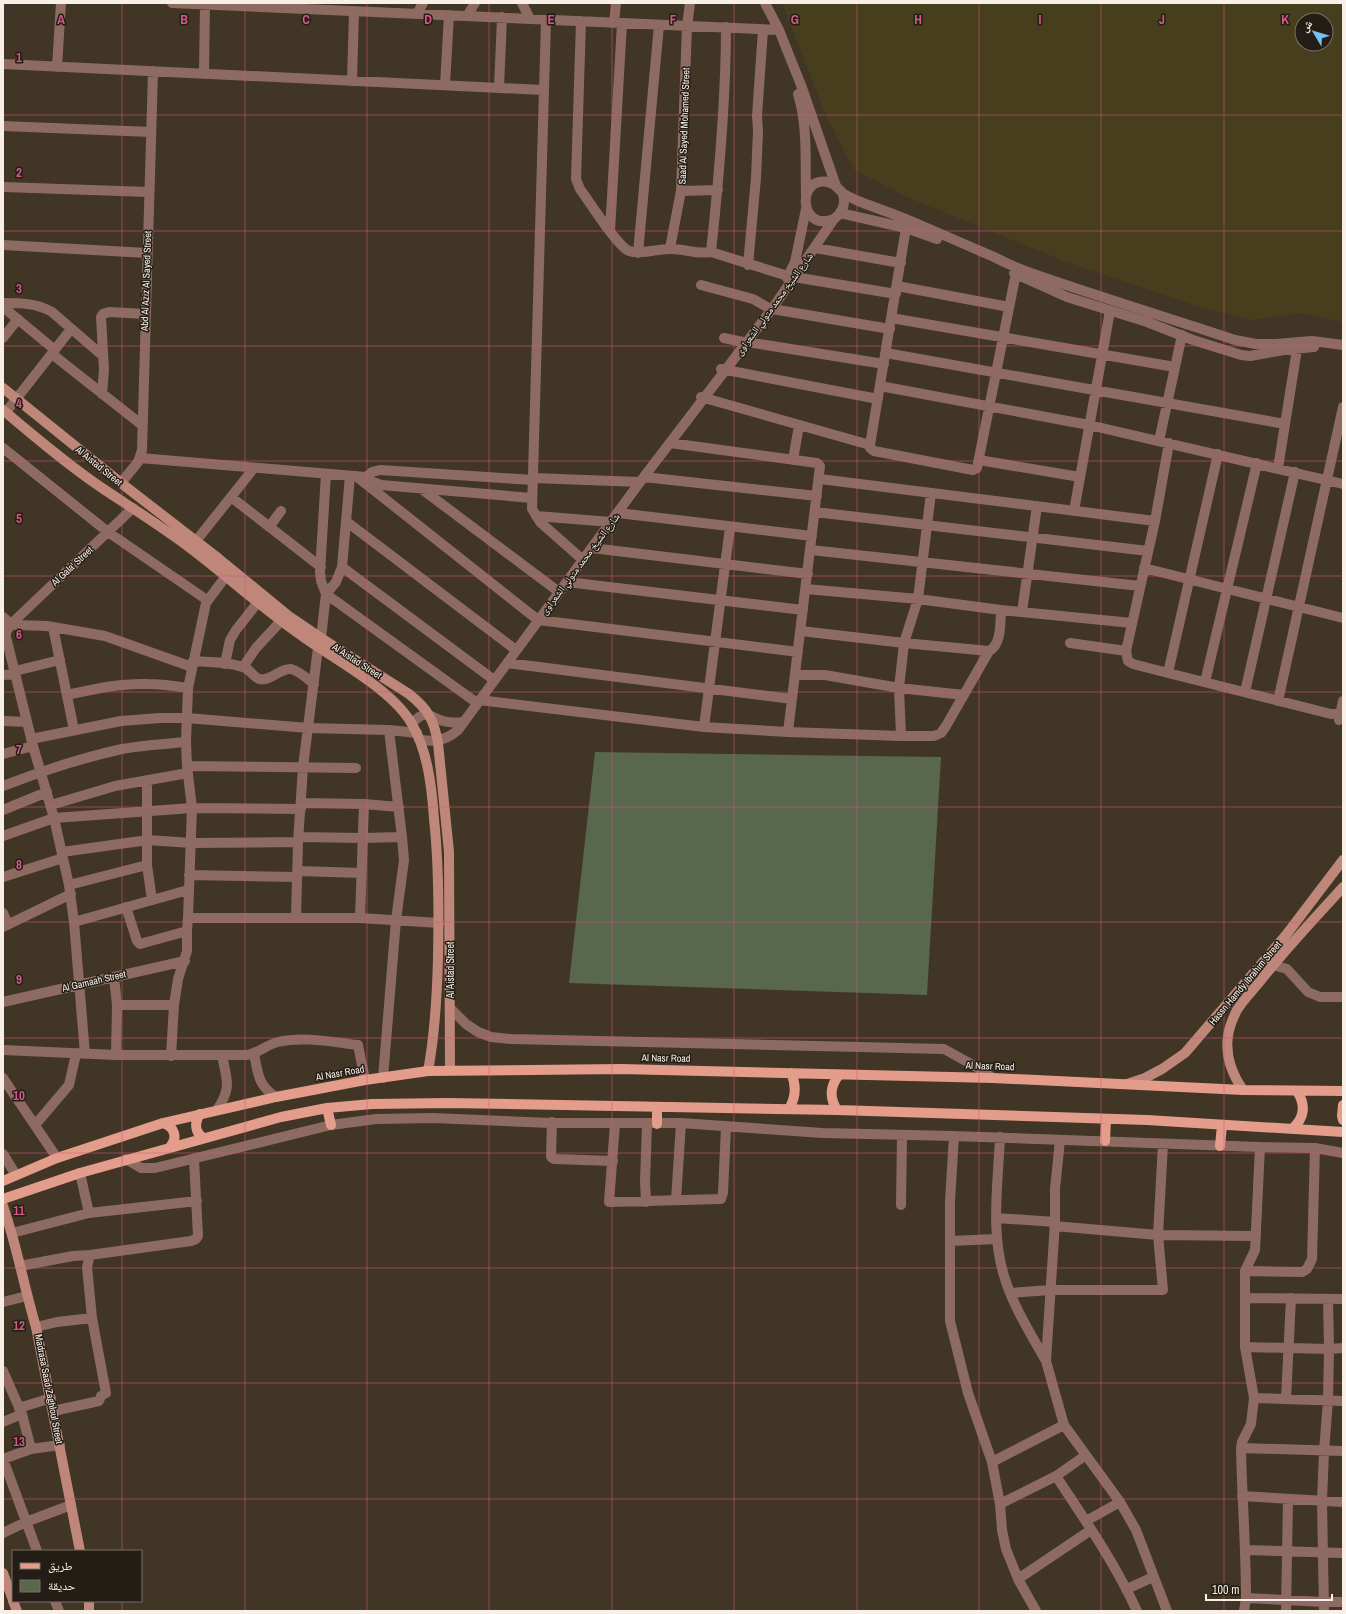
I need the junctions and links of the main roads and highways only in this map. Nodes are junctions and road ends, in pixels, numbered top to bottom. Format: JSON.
{"nodes":[{"id":1,"x":3,"y":388,"type":"edge"},
{"id":2,"x":4,"y":411,"type":"edge"},
{"id":3,"x":319,"y":643,"type":"junction"},
{"id":4,"x":1343,"y":860,"type":"edge"},
{"id":5,"x":1343,"y":887,"type":"edge"},
{"id":6,"x":1286,"y":935,"type":"junction"},
{"id":7,"x":1294,"y":941,"type":"junction"},
{"id":8,"x":450,"y":1070,"type":"junction"},
{"id":9,"x":428,"y":1071,"type":"junction"},
{"id":10,"x":791,"y":1073,"type":"junction"},
{"id":11,"x":839,"y":1075,"type":"junction"},
{"id":12,"x":1127,"y":1084,"type":"junction"},
{"id":13,"x":1243,"y":1090,"type":"junction"},
{"id":14,"x":1297,"y":1091,"type":"junction"},
{"id":15,"x":1343,"y":1091,"type":"edge"},
{"id":16,"x":1343,"y":1105,"type":"edge"},
{"id":17,"x":657,"y":1107,"type":"junction"},
{"id":18,"x":327,"y":1108,"type":"junction"},
{"id":19,"x":789,"y":1109,"type":"junction"},
{"id":20,"x":837,"y":1110,"type":"junction"},
{"id":21,"x":200,"y":1114,"type":"junction"},
{"id":22,"x":1106,"y":1119,"type":"junction"},
{"id":23,"x":1343,"y":1120,"type":"edge"},
{"id":24,"x":163,"y":1123,"type":"junction"},
{"id":25,"x":652,"y":1124,"type":"road end"},
{"id":26,"x":330,"y":1125,"type":"road end"},
{"id":27,"x":1222,"y":1125,"type":"junction"},
{"id":28,"x":1292,"y":1129,"type":"junction"},
{"id":29,"x":1343,"y":1132,"type":"edge"},
{"id":30,"x":203,"y":1138,"type":"junction"},
{"id":31,"x":1105,"y":1141,"type":"road end"},
{"id":32,"x":1220,"y":1146,"type":"road end"},
{"id":33,"x":170,"y":1147,"type":"junction"},
{"id":34,"x":3,"y":1181,"type":"edge"},
{"id":35,"x":3,"y":1199,"type":"edge"},
{"id":36,"x":3,"y":1206,"type":"edge"},
{"id":37,"x":80,"y":1550,"type":"edge"},
{"id":38,"x":3,"y":1574,"type":"edge"},
{"id":39,"x":12,"y":1598,"type":"edge"}],
"edges":[{"from":1,"to":3,"type":"main road","name":"Al Aistad Street"},
{"from":2,"to":3,"type":"main road","name":"Al Aistad Street"},
{"from":3,"to":8,"type":"main road","name":"Al Aistad Street"},
{"from":3,"to":9,"type":"main road","name":"Al Aistad Street"},
{"from":4,"to":6,"type":"main road","name":"Hassn Hamdy Ibrahim Street"},
{"from":5,"to":7,"type":"main road","name":"Hassn Hamdy Ibrahim Street"},
{"from":6,"to":7,"type":"main road"},
{"from":6,"to":12,"type":"main road","name":"Hassn Hamdy Ibrahim Street"},
{"from":7,"to":13,"type":"main road","name":"Hassn Hamdy Ibrahim Street"},
{"from":8,"to":9,"type":"main road","name":"Al Nasr Road"},
{"from":8,"to":10,"type":"main road","name":"Al Nasr Road"},
{"from":9,"to":21,"type":"main road","name":"Al Nasr Road"},
{"from":10,"to":11,"type":"main road","name":"Al Nasr Road"},
{"from":10,"to":19,"type":"main road"},
{"from":11,"to":12,"type":"main road","name":"Al Nasr Road"},
{"from":11,"to":20,"type":"main road"},
{"from":12,"to":13,"type":"main road","name":"Al Nasr Road"},
{"from":13,"to":14,"type":"main road","name":"Al Nasr Road"},
{"from":14,"to":15,"type":"main road","name":"Al Nasr Road"},
{"from":14,"to":28,"type":"main road"},
{"from":16,"to":23,"type":"main road"},
{"from":17,"to":18,"type":"main road"},
{"from":17,"to":19,"type":"main road"},
{"from":17,"to":25,"type":"main road"},
{"from":18,"to":26,"type":"main road"},
{"from":18,"to":30,"type":"main road"},
{"from":19,"to":20,"type":"main road"},
{"from":20,"to":22,"type":"main road"},
{"from":21,"to":24,"type":"main road","name":"Al Nasr Road"},
{"from":21,"to":30,"type":"main road"},
{"from":22,"to":27,"type":"main road"},
{"from":22,"to":31,"type":"main road"},
{"from":24,"to":33,"type":"main road"},
{"from":24,"to":34,"type":"main road","name":"Al Nasr Road"},
{"from":27,"to":28,"type":"main road"},
{"from":27,"to":32,"type":"main road"},
{"from":28,"to":29,"type":"main road"},
{"from":30,"to":33,"type":"main road"},
{"from":33,"to":35,"type":"main road"},
{"from":36,"to":37,"type":"main road","name":"Madrasa Saad Zaghloul Street"},
{"from":38,"to":39,"type":"main road"}]}
